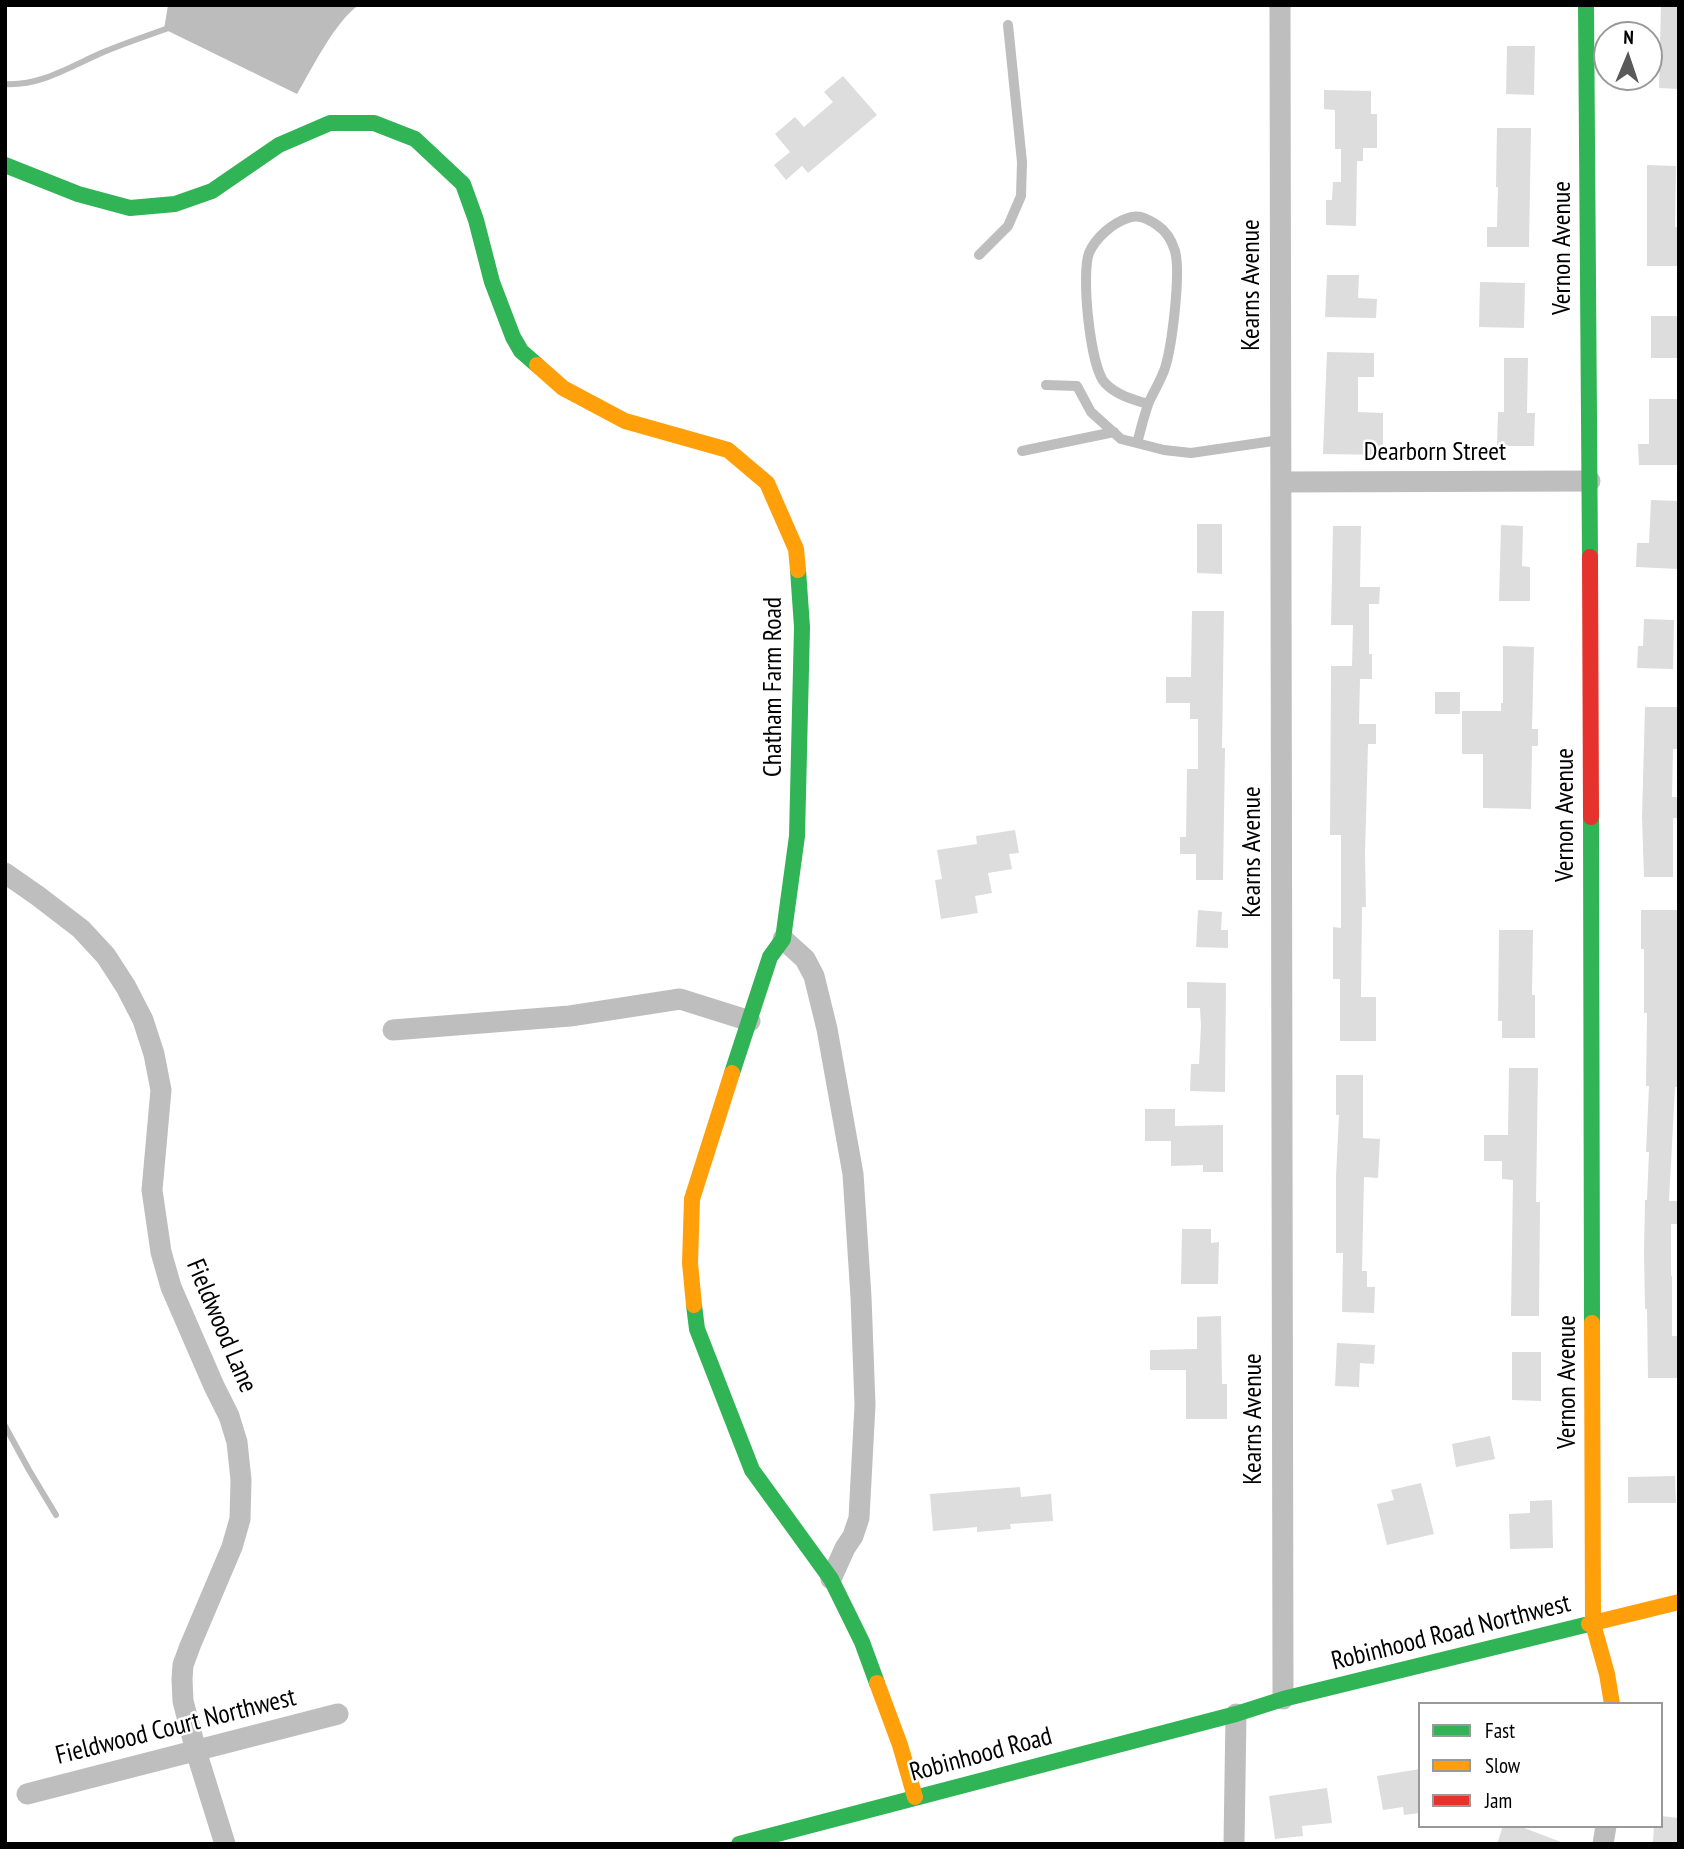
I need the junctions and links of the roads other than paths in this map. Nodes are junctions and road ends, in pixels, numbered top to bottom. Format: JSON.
{"nodes":[{"id":1,"x":1280,"y":5,"type":"edge"},
{"id":2,"x":1586,"y":5,"type":"edge"},
{"id":3,"x":1009,"y":25,"type":"dead end"},
{"id":4,"x":5,"y":165,"type":"edge"},
{"id":5,"x":979,"y":256,"type":"dead end"},
{"id":6,"x":1046,"y":384,"type":"dead end"},
{"id":7,"x":1148,"y":404,"type":"junction"},
{"id":8,"x":1114,"y":432,"type":"junction"},
{"id":9,"x":1280,"y":440,"type":"junction"},
{"id":10,"x":1137,"y":443,"type":"junction"},
{"id":11,"x":1022,"y":451,"type":"dead end"},
{"id":12,"x":1590,"y":481,"type":"junction"},
{"id":13,"x":1280,"y":482,"type":"junction"},
{"id":14,"x":5,"y":873,"type":"edge"},
{"id":15,"x":783,"y":939,"type":"junction"},
{"id":16,"x":750,"y":1021,"type":"junction"},
{"id":17,"x":393,"y":1030,"type":"dead end"},
{"id":18,"x":831,"y":1579,"type":"junction"},
{"id":19,"x":1679,"y":1602,"type":"edge"},
{"id":20,"x":1593,"y":1624,"type":"junction"},
{"id":21,"x":1283,"y":1699,"type":"junction"},
{"id":22,"x":1612,"y":1702,"type":"edge"},
{"id":23,"x":338,"y":1714,"type":"dead end"},
{"id":24,"x":1236,"y":1714,"type":"junction"},
{"id":25,"x":196,"y":1751,"type":"junction"},
{"id":26,"x":27,"y":1794,"type":"dead end"},
{"id":27,"x":915,"y":1797,"type":"junction"},
{"id":28,"x":794,"y":1837,"type":"edge"},
{"id":29,"x":225,"y":1844,"type":"edge"},
{"id":30,"x":739,"y":1844,"type":"edge"},
{"id":31,"x":1234,"y":1844,"type":"edge"}],
"edges":[{"from":1,"to":9,"type":"street","name":"Kearns Avenue"},
{"from":2,"to":12,"type":"street","name":"Vernon Avenue"},
{"from":3,"to":5,"type":"lane"},
{"from":4,"to":15,"type":"street","name":"Chatham Farm Road"},
{"from":6,"to":8,"type":"lane"},
{"from":7,"to":7,"type":"lane"},
{"from":7,"to":10,"type":"lane"},
{"from":8,"to":10,"type":"lane"},
{"from":8,"to":11,"type":"lane"},
{"from":9,"to":10,"type":"lane"},
{"from":9,"to":13,"type":"street","name":"Kearns Avenue"},
{"from":12,"to":13,"type":"street","name":"Dearborn Street"},
{"from":12,"to":20,"type":"street","name":"Vernon Avenue"},
{"from":13,"to":21,"type":"street","name":"Kearns Avenue"},
{"from":14,"to":25,"type":"street","name":"Fieldwood Lane"},
{"from":15,"to":16,"type":"street","name":"Chatham Farm Road"},
{"from":15,"to":18,"type":"street"},
{"from":16,"to":17,"type":"street"},
{"from":16,"to":18,"type":"street","name":"Chatham Farm Road"},
{"from":18,"to":27,"type":"street","name":"Chatham Farm Road"},
{"from":19,"to":20,"type":"street","name":"Robinhood Road Northwest"},
{"from":20,"to":21,"type":"street","name":"Robinhood Road Northwest"},
{"from":20,"to":22,"type":"street","name":"Vernon Avenue"},
{"from":21,"to":24,"type":"street","name":"Robinhood Road Northwest"},
{"from":23,"to":25,"type":"street","name":"Fieldwood Court Northwest"},
{"from":24,"to":27,"type":"street","name":"Robinhood Road"},
{"from":24,"to":31,"type":"street"},
{"from":25,"to":26,"type":"street","name":"Fieldwood Court Northwest"},
{"from":25,"to":29,"type":"street","name":"Fieldwood Lane"},
{"from":27,"to":28,"type":"street","name":"Robinhood Road"},
{"from":28,"to":30,"type":"street","name":"Robinhood Road"}]}
